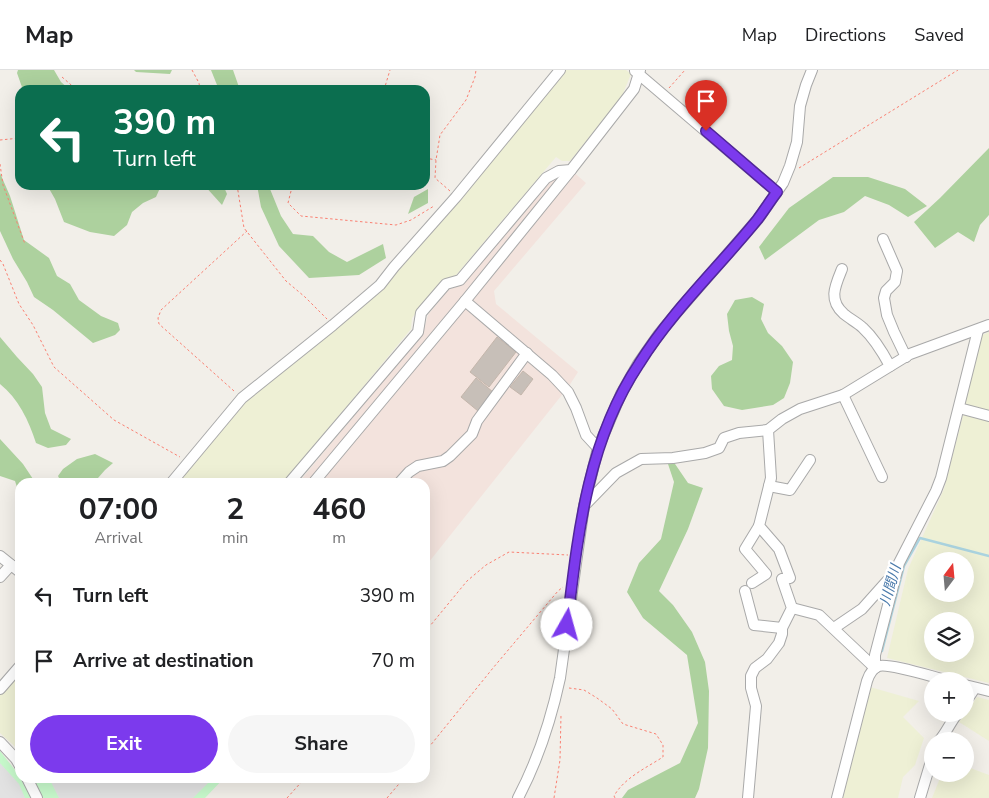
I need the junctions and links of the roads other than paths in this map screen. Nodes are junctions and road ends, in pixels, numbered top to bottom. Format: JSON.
{"nodes":[{"id":1,"x":560,"y":70,"type":"edge"},
{"id":2,"x":812,"y":70,"type":"edge"},
{"id":3,"x":637,"y":71,"type":"edge"},
{"id":4,"x":571,"y":170,"type":"junction"},
{"id":5,"x":777,"y":192,"type":"junction"},
{"id":6,"x":883,"y":240,"type":"dead end"},
{"id":7,"x":842,"y":269,"type":"dead end"},
{"id":8,"x":465,"y":301,"type":"junction"},
{"id":9,"x":989,"y":325,"type":"edge"},
{"id":10,"x":978,"y":330,"type":"junction"},
{"id":11,"x":527,"y":353,"type":"junction"},
{"id":12,"x":906,"y":357,"type":"junction"},
{"id":13,"x":890,"y":366,"type":"junction"},
{"id":14,"x":843,"y":395,"type":"junction"},
{"id":15,"x":959,"y":408,"type":"junction"},
{"id":16,"x":989,"y":416,"type":"edge"},
{"id":17,"x":768,"y":430,"type":"junction"},
{"id":18,"x":598,"y":448,"type":"junction"},
{"id":19,"x":810,"y":460,"type":"dead end"},
{"id":20,"x":882,"y":477,"type":"dead end"},
{"id":21,"x":175,"y":478,"type":"edge"},
{"id":22,"x":293,"y":478,"type":"edge"},
{"id":23,"x":317,"y":478,"type":"edge"},
{"id":24,"x":404,"y":478,"type":"edge"},
{"id":25,"x":769,"y":486,"type":"junction"},
{"id":26,"x":584,"y":506,"type":"junction"},
{"id":27,"x":758,"y":526,"type":"junction"},
{"id":28,"x":0,"y":556,"type":"edge"},
{"id":29,"x":11,"y":564,"type":"junction"},
{"id":30,"x":15,"y":568,"type":"edge"},
{"id":31,"x":895,"y":576,"type":"junction"},
{"id":32,"x":0,"y":577,"type":"edge"},
{"id":33,"x":792,"y":608,"type":"junction"},
{"id":34,"x":782,"y":628,"type":"junction"},
{"id":35,"x":834,"y":628,"type":"junction"},
{"id":36,"x":875,"y":668,"type":"junction"},
{"id":37,"x":15,"y":672,"type":"edge"},
{"id":38,"x":924,"y":675,"type":"edge"},
{"id":39,"x":974,"y":687,"type":"edge"},
{"id":40,"x":0,"y":689,"type":"edge"},
{"id":41,"x":989,"y":691,"type":"edge"},
{"id":42,"x":0,"y":742,"type":"edge"},
{"id":43,"x":15,"y":760,"type":"edge"},
{"id":44,"x":925,"y":782,"type":"edge"},
{"id":45,"x":31,"y":783,"type":"edge"},
{"id":46,"x":920,"y":797,"type":"edge"},
{"id":47,"x":37,"y":798,"type":"edge"},
{"id":48,"x":518,"y":798,"type":"edge"},
{"id":49,"x":748,"y":798,"type":"edge"},
{"id":50,"x":837,"y":798,"type":"edge"}],
"edges":[{"from":1,"to":21,"type":"street"},
{"from":2,"to":5,"type":"street"},
{"from":3,"to":4,"type":"street"},
{"from":3,"to":5,"type":"street"},
{"from":4,"to":8,"type":"street"},
{"from":4,"to":22,"type":"street"},
{"from":5,"to":18,"type":"street"},
{"from":6,"to":12,"type":"street"},
{"from":7,"to":13,"type":"street"},
{"from":8,"to":11,"type":"street"},
{"from":8,"to":23,"type":"street"},
{"from":9,"to":10,"type":"street"},
{"from":10,"to":12,"type":"street"},
{"from":10,"to":15,"type":"street"},
{"from":11,"to":18,"type":"street"},
{"from":11,"to":24,"type":"street"},
{"from":12,"to":13,"type":"street"},
{"from":13,"to":14,"type":"street"},
{"from":14,"to":17,"type":"street"},
{"from":14,"to":20,"type":"street"},
{"from":15,"to":16,"type":"street"},
{"from":15,"to":31,"type":"street"},
{"from":17,"to":25,"type":"street"},
{"from":17,"to":26,"type":"street"},
{"from":18,"to":26,"type":"street"},
{"from":19,"to":25,"type":"street"},
{"from":25,"to":27,"type":"street"},
{"from":26,"to":48,"type":"street"},
{"from":27,"to":33,"type":"street"},
{"from":27,"to":34,"type":"street"},
{"from":28,"to":29,"type":"street"},
{"from":29,"to":30,"type":"street"},
{"from":29,"to":32,"type":"street"},
{"from":31,"to":35,"type":"street"},
{"from":31,"to":36,"type":"street"},
{"from":33,"to":34,"type":"street"},
{"from":33,"to":35,"type":"street"},
{"from":34,"to":49,"type":"street"},
{"from":35,"to":36,"type":"street"},
{"from":36,"to":38,"type":"street"},
{"from":36,"to":50,"type":"street"},
{"from":37,"to":40,"type":"street"},
{"from":39,"to":41,"type":"street"},
{"from":42,"to":43,"type":"street"},
{"from":44,"to":46,"type":"street"},
{"from":45,"to":47,"type":"street"}]}
